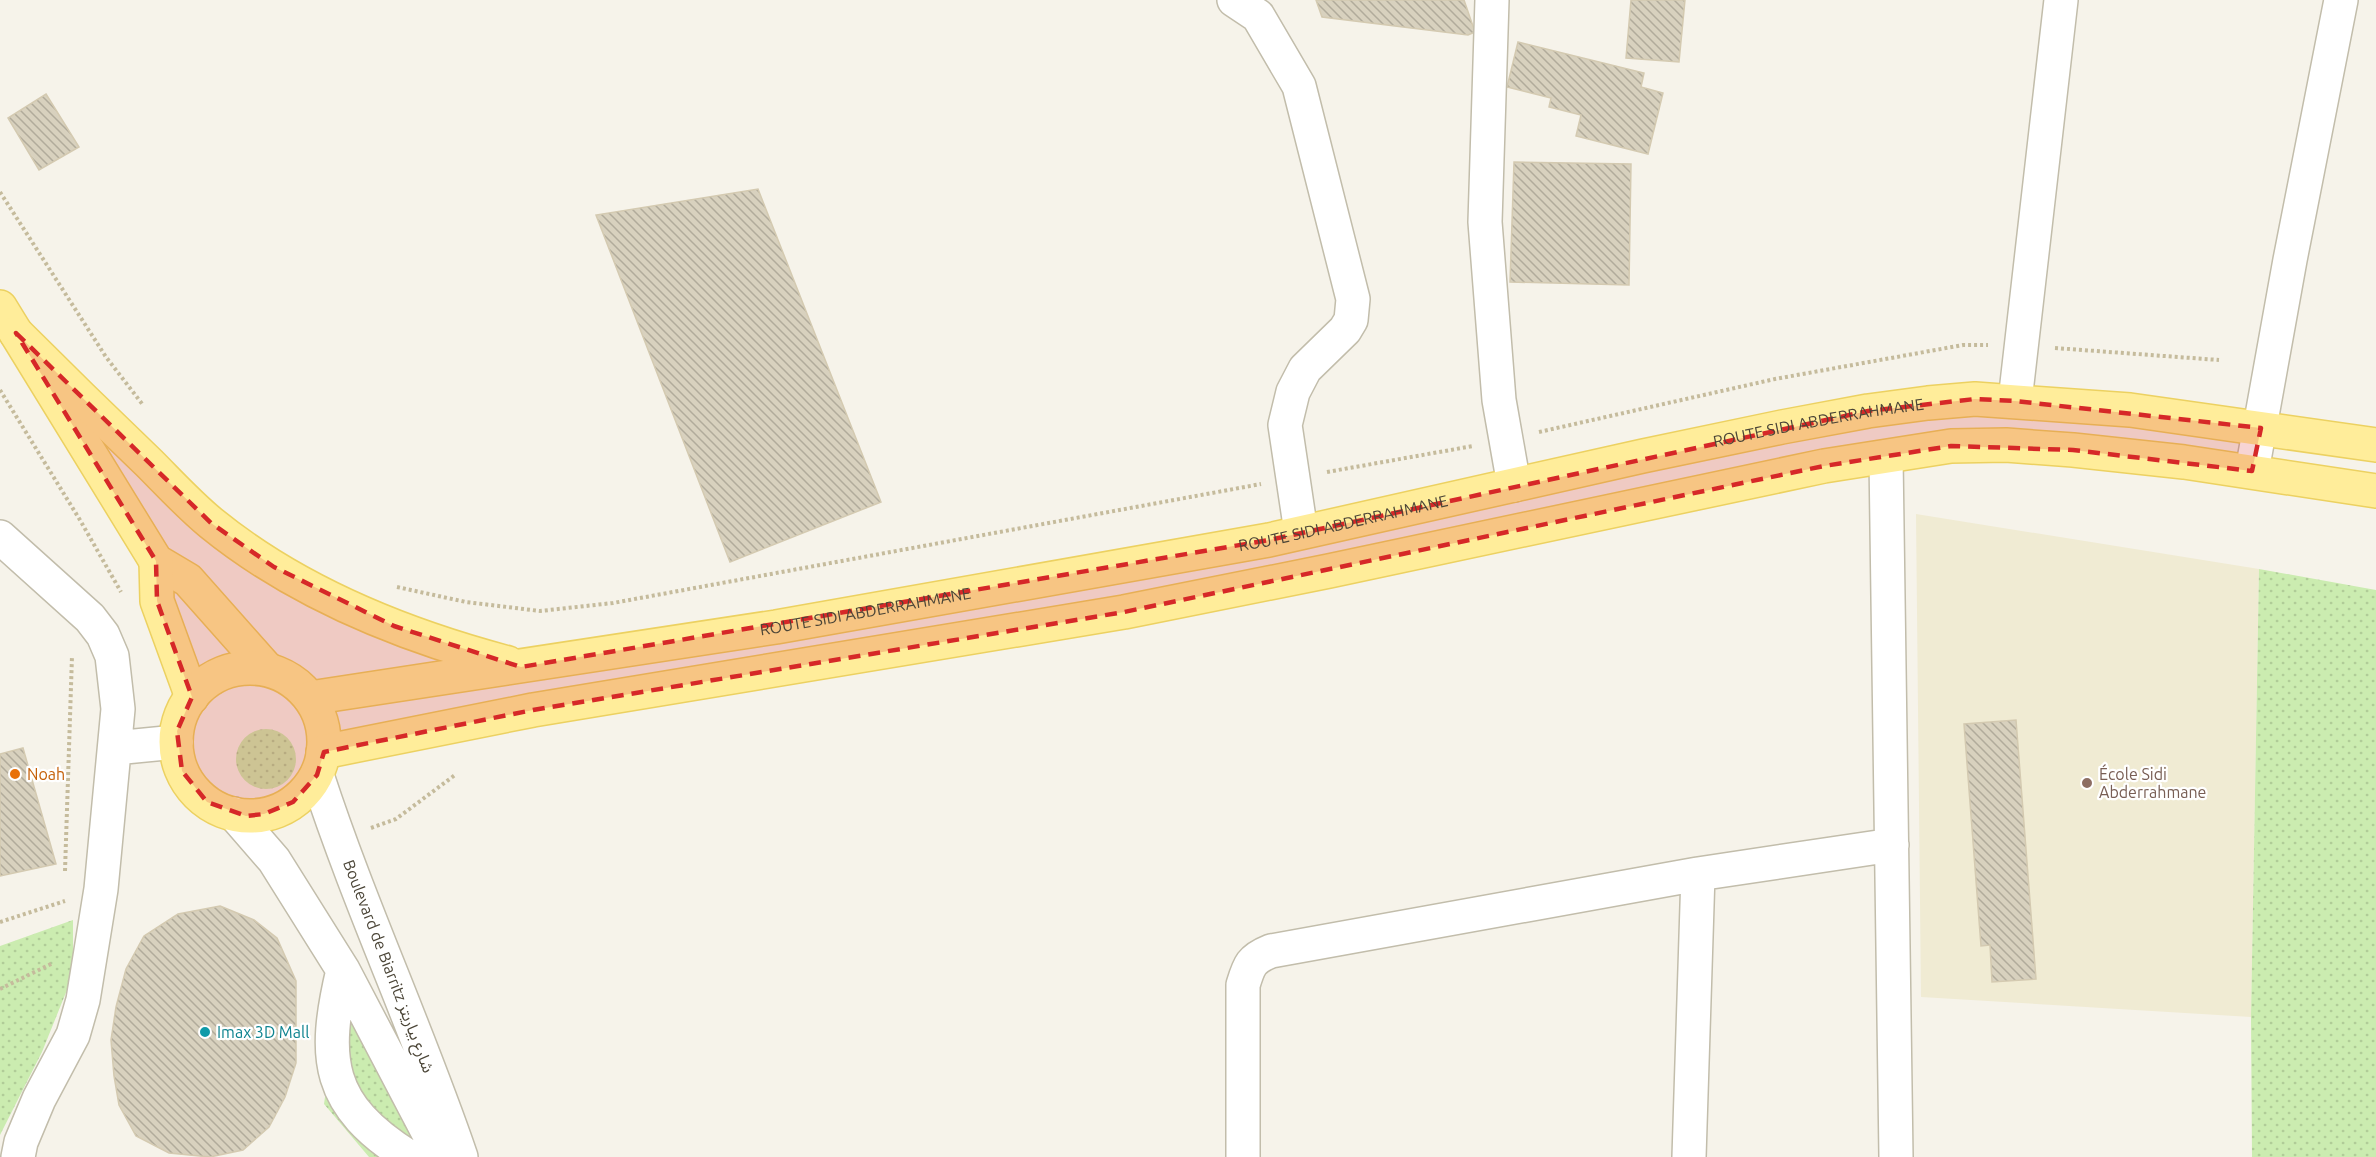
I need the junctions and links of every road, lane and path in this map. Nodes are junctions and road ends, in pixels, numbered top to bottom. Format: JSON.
{"nodes":[{"id":1,"x":1234,"y":0,"type":"edge"},
{"id":2,"x":1492,"y":0,"type":"edge"},
{"id":3,"x":2061,"y":0,"type":"edge"},
{"id":4,"x":2341,"y":0,"type":"edge"},
{"id":5,"x":0,"y":192,"type":"edge"},
{"id":6,"x":8,"y":320,"type":"edge"},
{"id":7,"x":2021,"y":345,"type":"junction"},
{"id":8,"x":2219,"y":360,"type":"dead end"},
{"id":9,"x":0,"y":390,"type":"edge"},
{"id":10,"x":2014,"y":401,"type":"junction"},
{"id":11,"x":147,"y":410,"type":"dead end"},
{"id":12,"x":2261,"y":428,"type":"junction"},
{"id":13,"x":1506,"y":440,"type":"junction"},
{"id":14,"x":2376,"y":445,"type":"edge"},
{"id":15,"x":1886,"y":457,"type":"junction"},
{"id":16,"x":2252,"y":471,"type":"junction"},
{"id":17,"x":1293,"y":478,"type":"junction"},
{"id":18,"x":1514,"y":485,"type":"junction"},
{"id":19,"x":2376,"y":491,"type":"edge"},
{"id":20,"x":1301,"y":532,"type":"junction"},
{"id":21,"x":0,"y":537,"type":"edge"},
{"id":22,"x":156,"y":561,"type":"junction"},
{"id":23,"x":395,"y":586,"type":"dead end"},
{"id":24,"x":123,"y":598,"type":"dead end"},
{"id":25,"x":72,"y":650,"type":"dead end"},
{"id":26,"x":521,"y":667,"type":"junction"},
{"id":27,"x":267,"y":669,"type":"junction"},
{"id":28,"x":192,"y":697,"type":"junction"},
{"id":29,"x":310,"y":698,"type":"junction"},
{"id":30,"x":176,"y":742,"type":"junction"},
{"id":31,"x":115,"y":748,"type":"junction"},
{"id":32,"x":320,"y":764,"type":"junction"},
{"id":33,"x":234,"y":814,"type":"junction"},
{"id":34,"x":1892,"y":845,"type":"junction"},
{"id":35,"x":1698,"y":874,"type":"junction"},
{"id":36,"x":64,"y":879,"type":"dead end"},
{"id":37,"x":102,"y":889,"type":"junction"},
{"id":38,"x":64,"y":890,"type":"dead end"},
{"id":39,"x":63,"y":902,"type":"junction"},
{"id":40,"x":0,"y":922,"type":"edge"},
{"id":41,"x":56,"y":962,"type":"dead end"},
{"id":42,"x":343,"y":970,"type":"junction"},
{"id":43,"x":0,"y":989,"type":"edge"},
{"id":44,"x":18,"y":1157,"type":"edge"},
{"id":45,"x":409,"y":1157,"type":"edge"},
{"id":46,"x":441,"y":1157,"type":"edge"},
{"id":47,"x":461,"y":1157,"type":"edge"},
{"id":48,"x":1243,"y":1157,"type":"edge"},
{"id":49,"x":1689,"y":1157,"type":"edge"},
{"id":50,"x":1896,"y":1157,"type":"edge"}],
"edges":[{"from":1,"to":17,"type":"street"},
{"from":2,"to":13,"type":"street"},
{"from":3,"to":7,"type":"street"},
{"from":4,"to":12,"type":"street"},
{"from":5,"to":11,"type":"path"},
{"from":6,"to":22,"type":"main road"},
{"from":6,"to":26,"type":"main road"},
{"from":7,"to":8,"type":"path"},
{"from":7,"to":10,"type":"street"},
{"from":7,"to":13,"type":"path"},
{"from":9,"to":24,"type":"path"},
{"from":10,"to":12,"type":"main road","name":"ROUTE SIDI ABDERRAHMANE"},
{"from":10,"to":18,"type":"main road","name":"ROUTE SIDI ABDERRAHMANE"},
{"from":12,"to":14,"type":"main road","name":"ROUTE SIDI ABDERRAHMANE"},
{"from":12,"to":16,"type":"street"},
{"from":13,"to":17,"type":"path"},
{"from":13,"to":18,"type":"street"},
{"from":15,"to":16,"type":"main road"},
{"from":15,"to":32,"type":"main road"},
{"from":15,"to":34,"type":"street"},
{"from":16,"to":19,"type":"main road"},
{"from":17,"to":20,"type":"street"},
{"from":17,"to":23,"type":"path"},
{"from":18,"to":20,"type":"main road","name":"ROUTE SIDI ABDERRAHMANE"},
{"from":20,"to":26,"type":"main road","name":"ROUTE SIDI ABDERRAHMANE"},
{"from":21,"to":31,"type":"street"},
{"from":22,"to":27,"type":"main road"},
{"from":22,"to":28,"type":"main road"},
{"from":25,"to":36,"type":"path"},
{"from":26,"to":29,"type":"main road","name":"ROUTE SIDI ABDERRAHMANE"},
{"from":27,"to":28,"type":"main road"},
{"from":27,"to":29,"type":"main road"},
{"from":28,"to":30,"type":"main road"},
{"from":29,"to":32,"type":"main road"},
{"from":30,"to":31,"type":"street"},
{"from":30,"to":33,"type":"main road"},
{"from":31,"to":37,"type":"street"},
{"from":32,"to":33,"type":"main road"},
{"from":32,"to":47,"type":"street","name":"Boulevard de Biarritz شارع بياريتز"},
{"from":33,"to":42,"type":"street","name":"Boulevard de Biarritz شارع بياريتز"},
{"from":34,"to":35,"type":"street"},
{"from":34,"to":50,"type":"street"},
{"from":35,"to":48,"type":"street"},
{"from":35,"to":49,"type":"street"},
{"from":37,"to":39,"type":"path"},
{"from":37,"to":44,"type":"street"},
{"from":38,"to":39,"type":"path"},
{"from":39,"to":40,"type":"path"},
{"from":41,"to":43,"type":"path"},
{"from":42,"to":45,"type":"street"},
{"from":42,"to":46,"type":"street","name":"Boulevard de Biarritz شارع بياريتز"}]}
